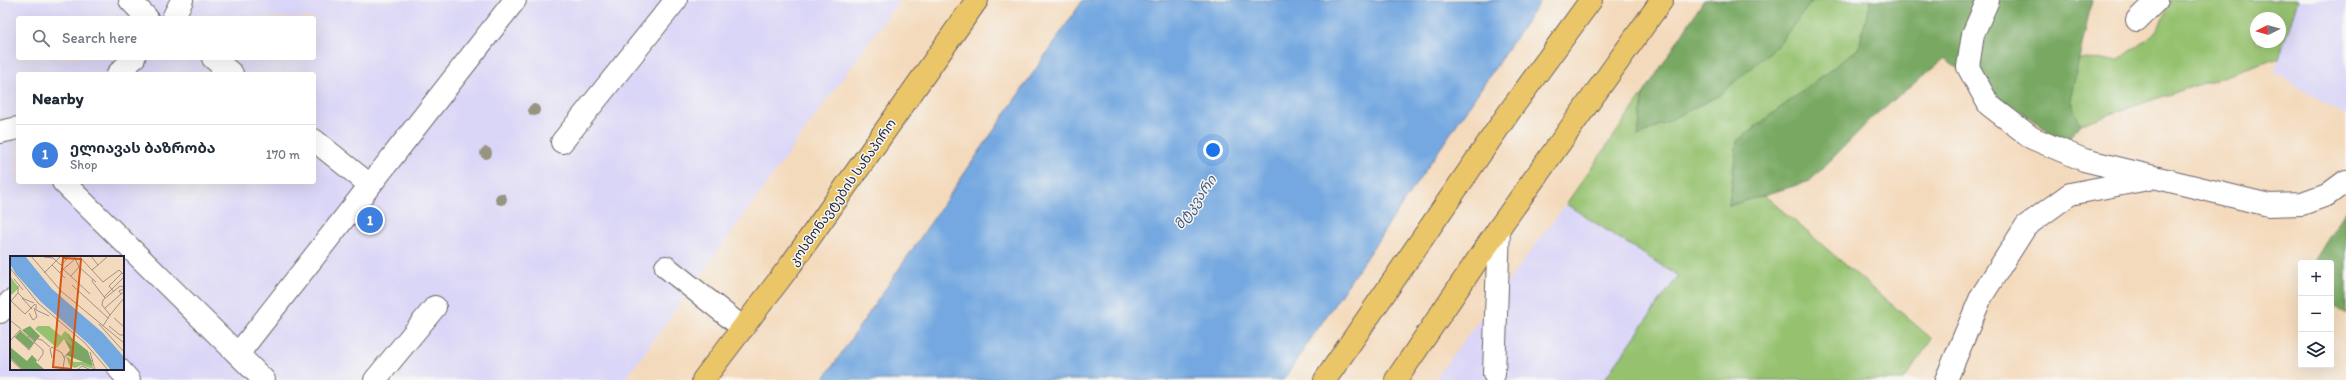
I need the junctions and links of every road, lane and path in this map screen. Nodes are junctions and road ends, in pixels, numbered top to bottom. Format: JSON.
{"nodes":[{"id":1,"x":130,"y":0,"type":"edge"},
{"id":2,"x":182,"y":0,"type":"edge"},
{"id":3,"x":515,"y":0,"type":"edge"},
{"id":4,"x":676,"y":0,"type":"edge"},
{"id":5,"x":977,"y":0,"type":"edge"},
{"id":6,"x":1591,"y":0,"type":"edge"},
{"id":7,"x":1662,"y":0,"type":"edge"},
{"id":8,"x":1988,"y":0,"type":"edge"},
{"id":9,"x":2157,"y":0,"type":"edge"},
{"id":10,"x":145,"y":16,"type":"edge"},
{"id":11,"x":173,"y":16,"type":"edge"},
{"id":12,"x":2137,"y":20,"type":"dead end"},
{"id":13,"x":132,"y":60,"type":"edge"},
{"id":14,"x":214,"y":60,"type":"edge"},
{"id":15,"x":120,"y":72,"type":"edge"},
{"id":16,"x":230,"y":72,"type":"edge"},
{"id":17,"x":316,"y":142,"type":"edge"},
{"id":18,"x":562,"y":142,"type":"dead end"},
{"id":19,"x":2155,"y":178,"type":"junction"},
{"id":20,"x":2346,"y":181,"type":"edge"},
{"id":21,"x":65,"y":184,"type":"edge"},
{"id":22,"x":370,"y":185,"type":"junction"},
{"id":23,"x":1499,"y":228,"type":"junction"},
{"id":24,"x":666,"y":267,"type":"dead end"},
{"id":25,"x":10,"y":302,"type":"edge"},
{"id":26,"x":435,"y":307,"type":"dead end"},
{"id":27,"x":0,"y":312,"type":"edge"},
{"id":28,"x":743,"y":328,"type":"junction"},
{"id":29,"x":238,"y":354,"type":"junction"},
{"id":30,"x":120,"y":370,"type":"edge"},
{"id":31,"x":1494,"y":374,"type":"dead end"},
{"id":32,"x":259,"y":378,"type":"edge"},
{"id":33,"x":130,"y":380,"type":"edge"},
{"id":34,"x":375,"y":380,"type":"edge"},
{"id":35,"x":703,"y":380,"type":"edge"},
{"id":36,"x":1325,"y":380,"type":"edge"},
{"id":37,"x":1396,"y":380,"type":"edge"},
{"id":38,"x":1946,"y":380,"type":"edge"}],
"edges":[{"from":1,"to":10,"type":"lane"},
{"from":2,"to":11,"type":"lane"},
{"from":3,"to":22,"type":"lane"},
{"from":4,"to":18,"type":"lane"},
{"from":5,"to":28,"type":"main road","name":"კოსმონავტების სანაპირო"},
{"from":6,"to":36,"type":"main road"},
{"from":7,"to":23,"type":"main road"},
{"from":8,"to":19,"type":"lane"},
{"from":9,"to":12,"type":"lane"},
{"from":13,"to":15,"type":"lane"},
{"from":14,"to":16,"type":"lane"},
{"from":17,"to":22,"type":"lane"},
{"from":19,"to":20,"type":"lane"},
{"from":19,"to":38,"type":"lane"},
{"from":21,"to":29,"type":"lane"},
{"from":22,"to":29,"type":"lane"},
{"from":23,"to":31,"type":"lane"},
{"from":23,"to":37,"type":"main road"},
{"from":24,"to":28,"type":"lane"},
{"from":25,"to":27,"type":"lane"},
{"from":26,"to":34,"type":"lane"},
{"from":28,"to":35,"type":"main road","name":"კოსმონავტების სანაპირო"},
{"from":29,"to":32,"type":"lane"},
{"from":30,"to":33,"type":"lane"}]}
